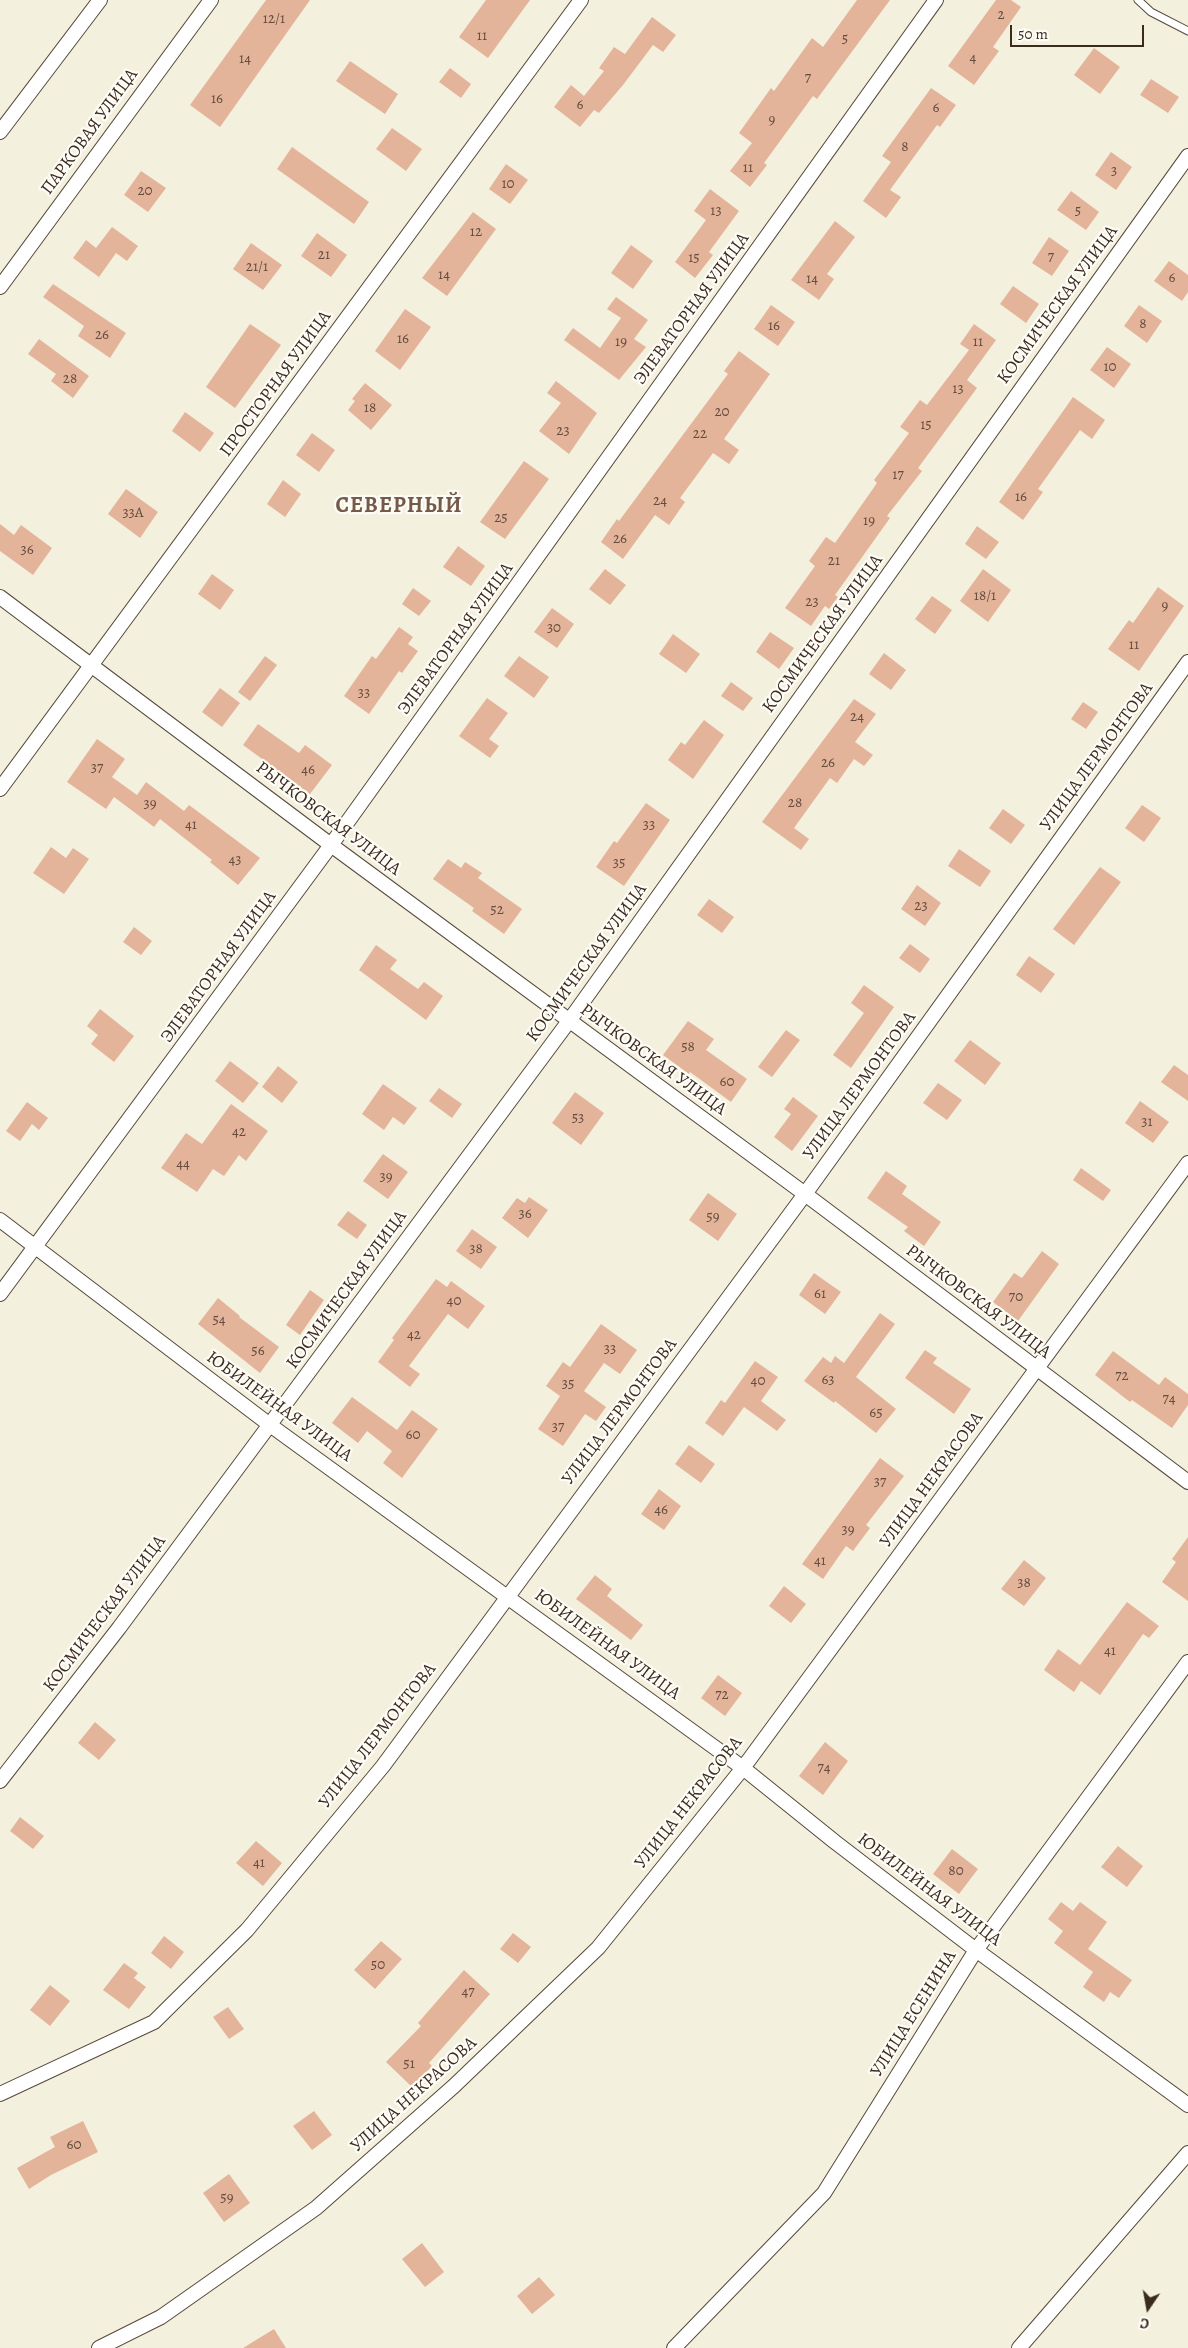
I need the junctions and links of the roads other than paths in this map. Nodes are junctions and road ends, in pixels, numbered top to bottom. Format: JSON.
{"nodes":[{"id":1,"x":100,"y":0,"type":"edge"},
{"id":2,"x":211,"y":0,"type":"edge"},
{"id":3,"x":581,"y":0,"type":"edge"},
{"id":4,"x":936,"y":0,"type":"edge"},
{"id":5,"x":1138,"y":0,"type":"edge"},
{"id":6,"x":1188,"y":31,"type":"edge"},
{"id":7,"x":0,"y":132,"type":"edge"},
{"id":8,"x":1188,"y":156,"type":"edge"},
{"id":9,"x":0,"y":287,"type":"edge"},
{"id":10,"x":0,"y":597,"type":"edge"},
{"id":11,"x":1188,"y":662,"type":"edge"},
{"id":12,"x":92,"y":665,"type":"junction"},
{"id":13,"x":0,"y":789,"type":"edge"},
{"id":14,"x":332,"y":845,"type":"junction"},
{"id":15,"x":569,"y":1021,"type":"junction"},
{"id":16,"x":1188,"y":1163,"type":"edge"},
{"id":17,"x":805,"y":1194,"type":"junction"},
{"id":18,"x":0,"y":1220,"type":"edge"},
{"id":19,"x":36,"y":1247,"type":"junction"},
{"id":20,"x":0,"y":1294,"type":"edge"},
{"id":21,"x":1037,"y":1370,"type":"junction"},
{"id":22,"x":270,"y":1425,"type":"junction"},
{"id":23,"x":1188,"y":1482,"type":"edge"},
{"id":24,"x":507,"y":1595,"type":"junction"},
{"id":25,"x":1188,"y":1662,"type":"edge"},
{"id":26,"x":743,"y":1768,"type":"junction"},
{"id":27,"x":0,"y":1781,"type":"edge"},
{"id":28,"x":976,"y":1950,"type":"junction"},
{"id":29,"x":0,"y":2094,"type":"edge"},
{"id":30,"x":1188,"y":2105,"type":"edge"},
{"id":31,"x":1188,"y":2152,"type":"edge"},
{"id":32,"x":99,"y":2348,"type":"edge"},
{"id":33,"x":674,"y":2348,"type":"edge"},
{"id":34,"x":1019,"y":2348,"type":"edge"}],
"edges":[{"from":1,"to":7,"type":"street"},
{"from":2,"to":9,"type":"street","name":"ПАРКОВАЯ УЛИЦА"},
{"from":3,"to":12,"type":"street","name":"ПРОСТОРНАЯ УЛИЦА"},
{"from":4,"to":14,"type":"street","name":"ЭЛЕВАТОРНАЯ УЛИЦА"},
{"from":5,"to":6,"type":"lane"},
{"from":8,"to":15,"type":"street","name":"КОСМИЧЕСКАЯ УЛИЦА"},
{"from":10,"to":12,"type":"street","name":"РЫЧКОВСКАЯ УЛИЦА"},
{"from":11,"to":17,"type":"street","name":"УЛИЦА ЛЕРМОНТОВА"},
{"from":12,"to":13,"type":"street","name":"ПРОСТОРНАЯ УЛИЦА"},
{"from":12,"to":14,"type":"street","name":"РЫЧКОВСКАЯ УЛИЦА"},
{"from":14,"to":15,"type":"street","name":"РЫЧКОВСКАЯ УЛИЦА"},
{"from":14,"to":19,"type":"street","name":"ЭЛЕВАТОРНАЯ УЛИЦА"},
{"from":15,"to":17,"type":"street","name":"РЫЧКОВСКАЯ УЛИЦА"},
{"from":15,"to":22,"type":"street","name":"КОСМИЧЕСКАЯ УЛИЦА"},
{"from":16,"to":21,"type":"street","name":"УЛИЦА НЕКРАСОВА"},
{"from":17,"to":21,"type":"street","name":"РЫЧКОВСКАЯ УЛИЦА"},
{"from":17,"to":24,"type":"street","name":"УЛИЦА ЛЕРМОНТОВА"},
{"from":18,"to":19,"type":"street","name":"ЮБИЛЕЙНАЯ УЛИЦА"},
{"from":19,"to":20,"type":"street","name":"ЭЛЕВАТОРНАЯ УЛИЦА"},
{"from":19,"to":22,"type":"street","name":"ЮБИЛЕЙНАЯ УЛИЦА"},
{"from":21,"to":23,"type":"street","name":"РЫЧКОВСКАЯ УЛИЦА"},
{"from":21,"to":26,"type":"street","name":"УЛИЦА НЕКРАСОВА"},
{"from":22,"to":24,"type":"street","name":"ЮБИЛЕЙНАЯ УЛИЦА"},
{"from":22,"to":27,"type":"street","name":"КОСМИЧЕСКАЯ УЛИЦА"},
{"from":24,"to":26,"type":"street","name":"ЮБИЛЕЙНАЯ УЛИЦА"},
{"from":24,"to":29,"type":"street","name":"УЛИЦА ЛЕРМОНТОВА"},
{"from":25,"to":28,"type":"street","name":"УЛИЦА ЕСЕНИНА"},
{"from":26,"to":28,"type":"street","name":"ЮБИЛЕЙНАЯ УЛИЦА"},
{"from":26,"to":32,"type":"street","name":"УЛИЦА НЕКРАСОВА"},
{"from":28,"to":30,"type":"street","name":"ЮБИЛЕЙНАЯ УЛИЦА"},
{"from":28,"to":33,"type":"street","name":"УЛИЦА ЕСЕНИНА"},
{"from":31,"to":34,"type":"street"}]}
